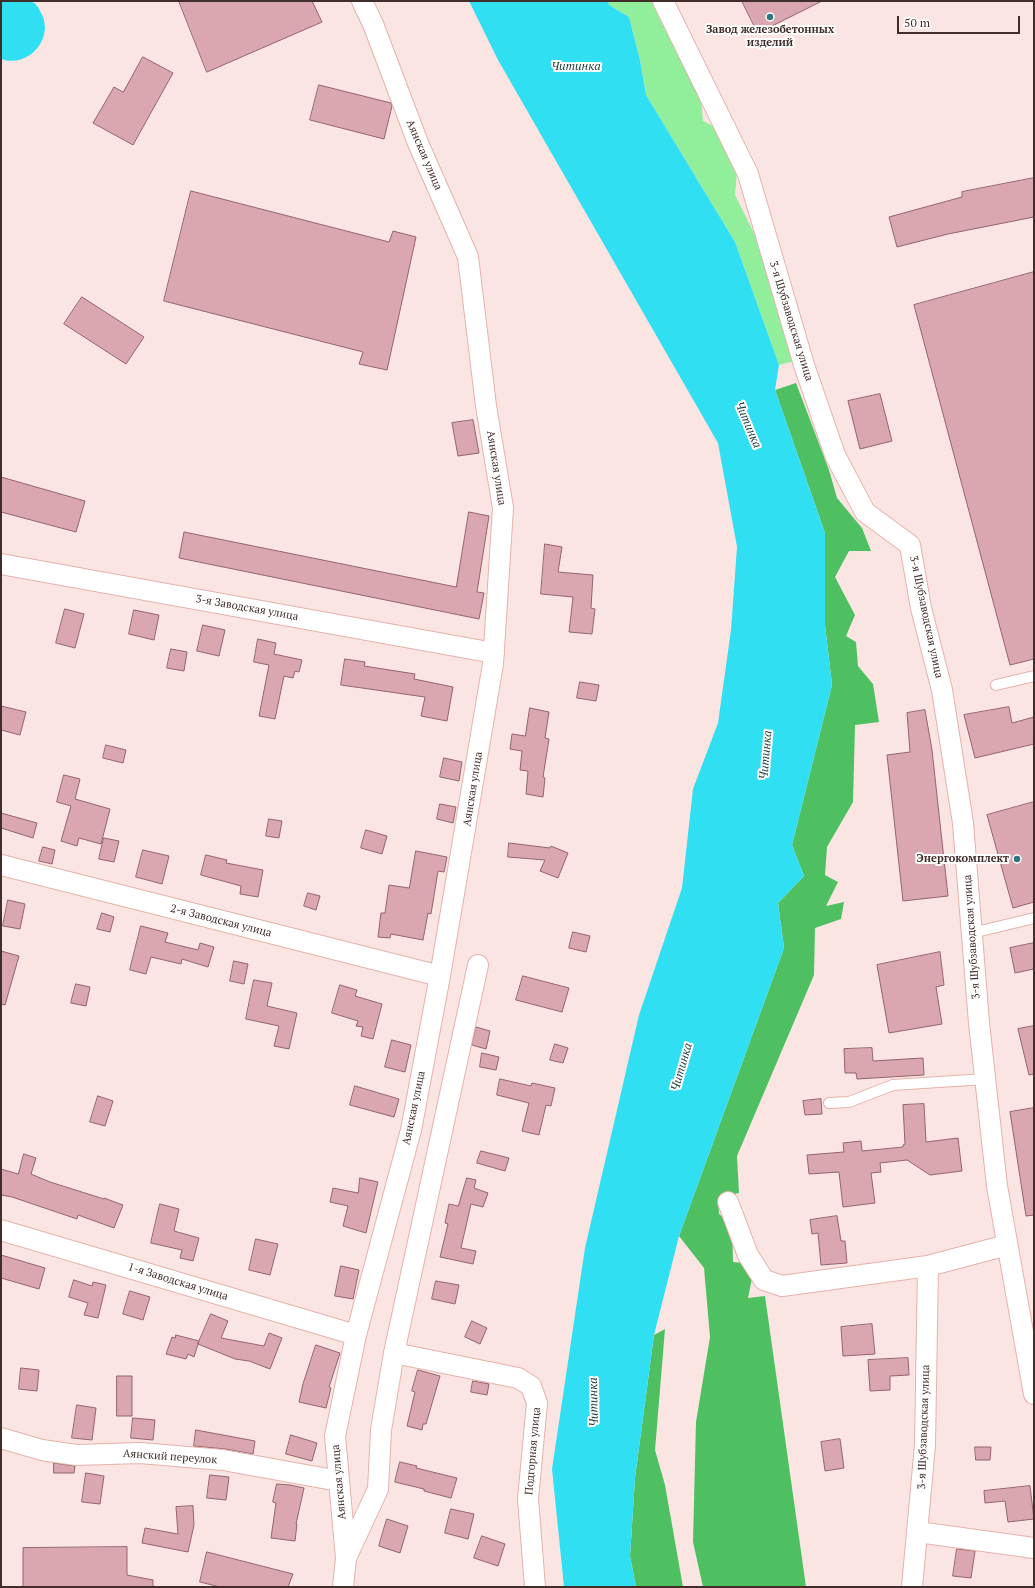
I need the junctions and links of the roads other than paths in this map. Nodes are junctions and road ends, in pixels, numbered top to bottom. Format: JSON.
{"nodes":[{"id":1,"x":362,"y":1,"type":"edge"},
{"id":2,"x":663,"y":1,"type":"edge"},
{"id":3,"x":1,"y":564,"type":"edge"},
{"id":4,"x":494,"y":653,"type":"junction"},
{"id":5,"x":1034,"y":676,"type":"edge"},
{"id":6,"x":996,"y":685,"type":"dead end"},
{"id":7,"x":1,"y":865,"type":"edge"},
{"id":8,"x":1034,"y":918,"type":"edge"},
{"id":9,"x":972,"y":933,"type":"junction"},
{"id":10,"x":478,"y":965,"type":"dead end"},
{"id":11,"x":440,"y":976,"type":"junction"},
{"id":12,"x":985,"y":1079,"type":"junction"},
{"id":13,"x":829,"y":1103,"type":"dead end"},
{"id":14,"x":728,"y":1202,"type":"dead end"},
{"id":15,"x":1,"y":1230,"type":"edge"},
{"id":16,"x":1007,"y":1245,"type":"junction"},
{"id":17,"x":928,"y":1266,"type":"junction"},
{"id":18,"x":356,"y":1335,"type":"junction"},
{"id":19,"x":394,"y":1353,"type":"junction"},
{"id":20,"x":1034,"y":1394,"type":"edge"},
{"id":21,"x":1,"y":1438,"type":"edge"},
{"id":22,"x":339,"y":1481,"type":"junction"},
{"id":23,"x":918,"y":1532,"type":"junction"},
{"id":24,"x":1034,"y":1548,"type":"edge"},
{"id":25,"x":346,"y":1558,"type":"junction"},
{"id":26,"x":342,"y":1587,"type":"edge"},
{"id":27,"x":535,"y":1587,"type":"edge"},
{"id":28,"x":912,"y":1587,"type":"edge"}],
"edges":[{"from":1,"to":4,"type":"street","name":"Аянская улица"},
{"from":2,"to":9,"type":"street","name":"3-я Шубзаводская улица"},
{"from":3,"to":4,"type":"street","name":"3-я Заводская улица"},
{"from":4,"to":11,"type":"street","name":"Аянская улица"},
{"from":5,"to":6,"type":"lane"},
{"from":7,"to":11,"type":"street","name":"2-я Заводская улица"},
{"from":8,"to":9,"type":"lane"},
{"from":9,"to":12,"type":"street","name":"3-я Шубзаводская улица"},
{"from":10,"to":19,"type":"street"},
{"from":11,"to":18,"type":"street","name":"Аянская улица"},
{"from":12,"to":13,"type":"lane"},
{"from":12,"to":16,"type":"street","name":"3-я Шубзаводская улица"},
{"from":14,"to":17,"type":"street"},
{"from":15,"to":18,"type":"street","name":"1-я Заводская улица"},
{"from":16,"to":17,"type":"street"},
{"from":16,"to":20,"type":"street","name":"3-я Шубзаводская улица"},
{"from":17,"to":23,"type":"street","name":"3-я Шубзаводская улица"},
{"from":18,"to":22,"type":"street","name":"Аянская улица"},
{"from":19,"to":25,"type":"street"},
{"from":19,"to":27,"type":"street","name":"Подгорная улица"},
{"from":21,"to":22,"type":"street","name":"Аянский переулок"},
{"from":22,"to":25,"type":"street","name":"Аянская улица"},
{"from":23,"to":24,"type":"street"},
{"from":23,"to":28,"type":"street","name":"3-я Шубзаводская улица"},
{"from":25,"to":26,"type":"street","name":"Аянская улица"}]}
